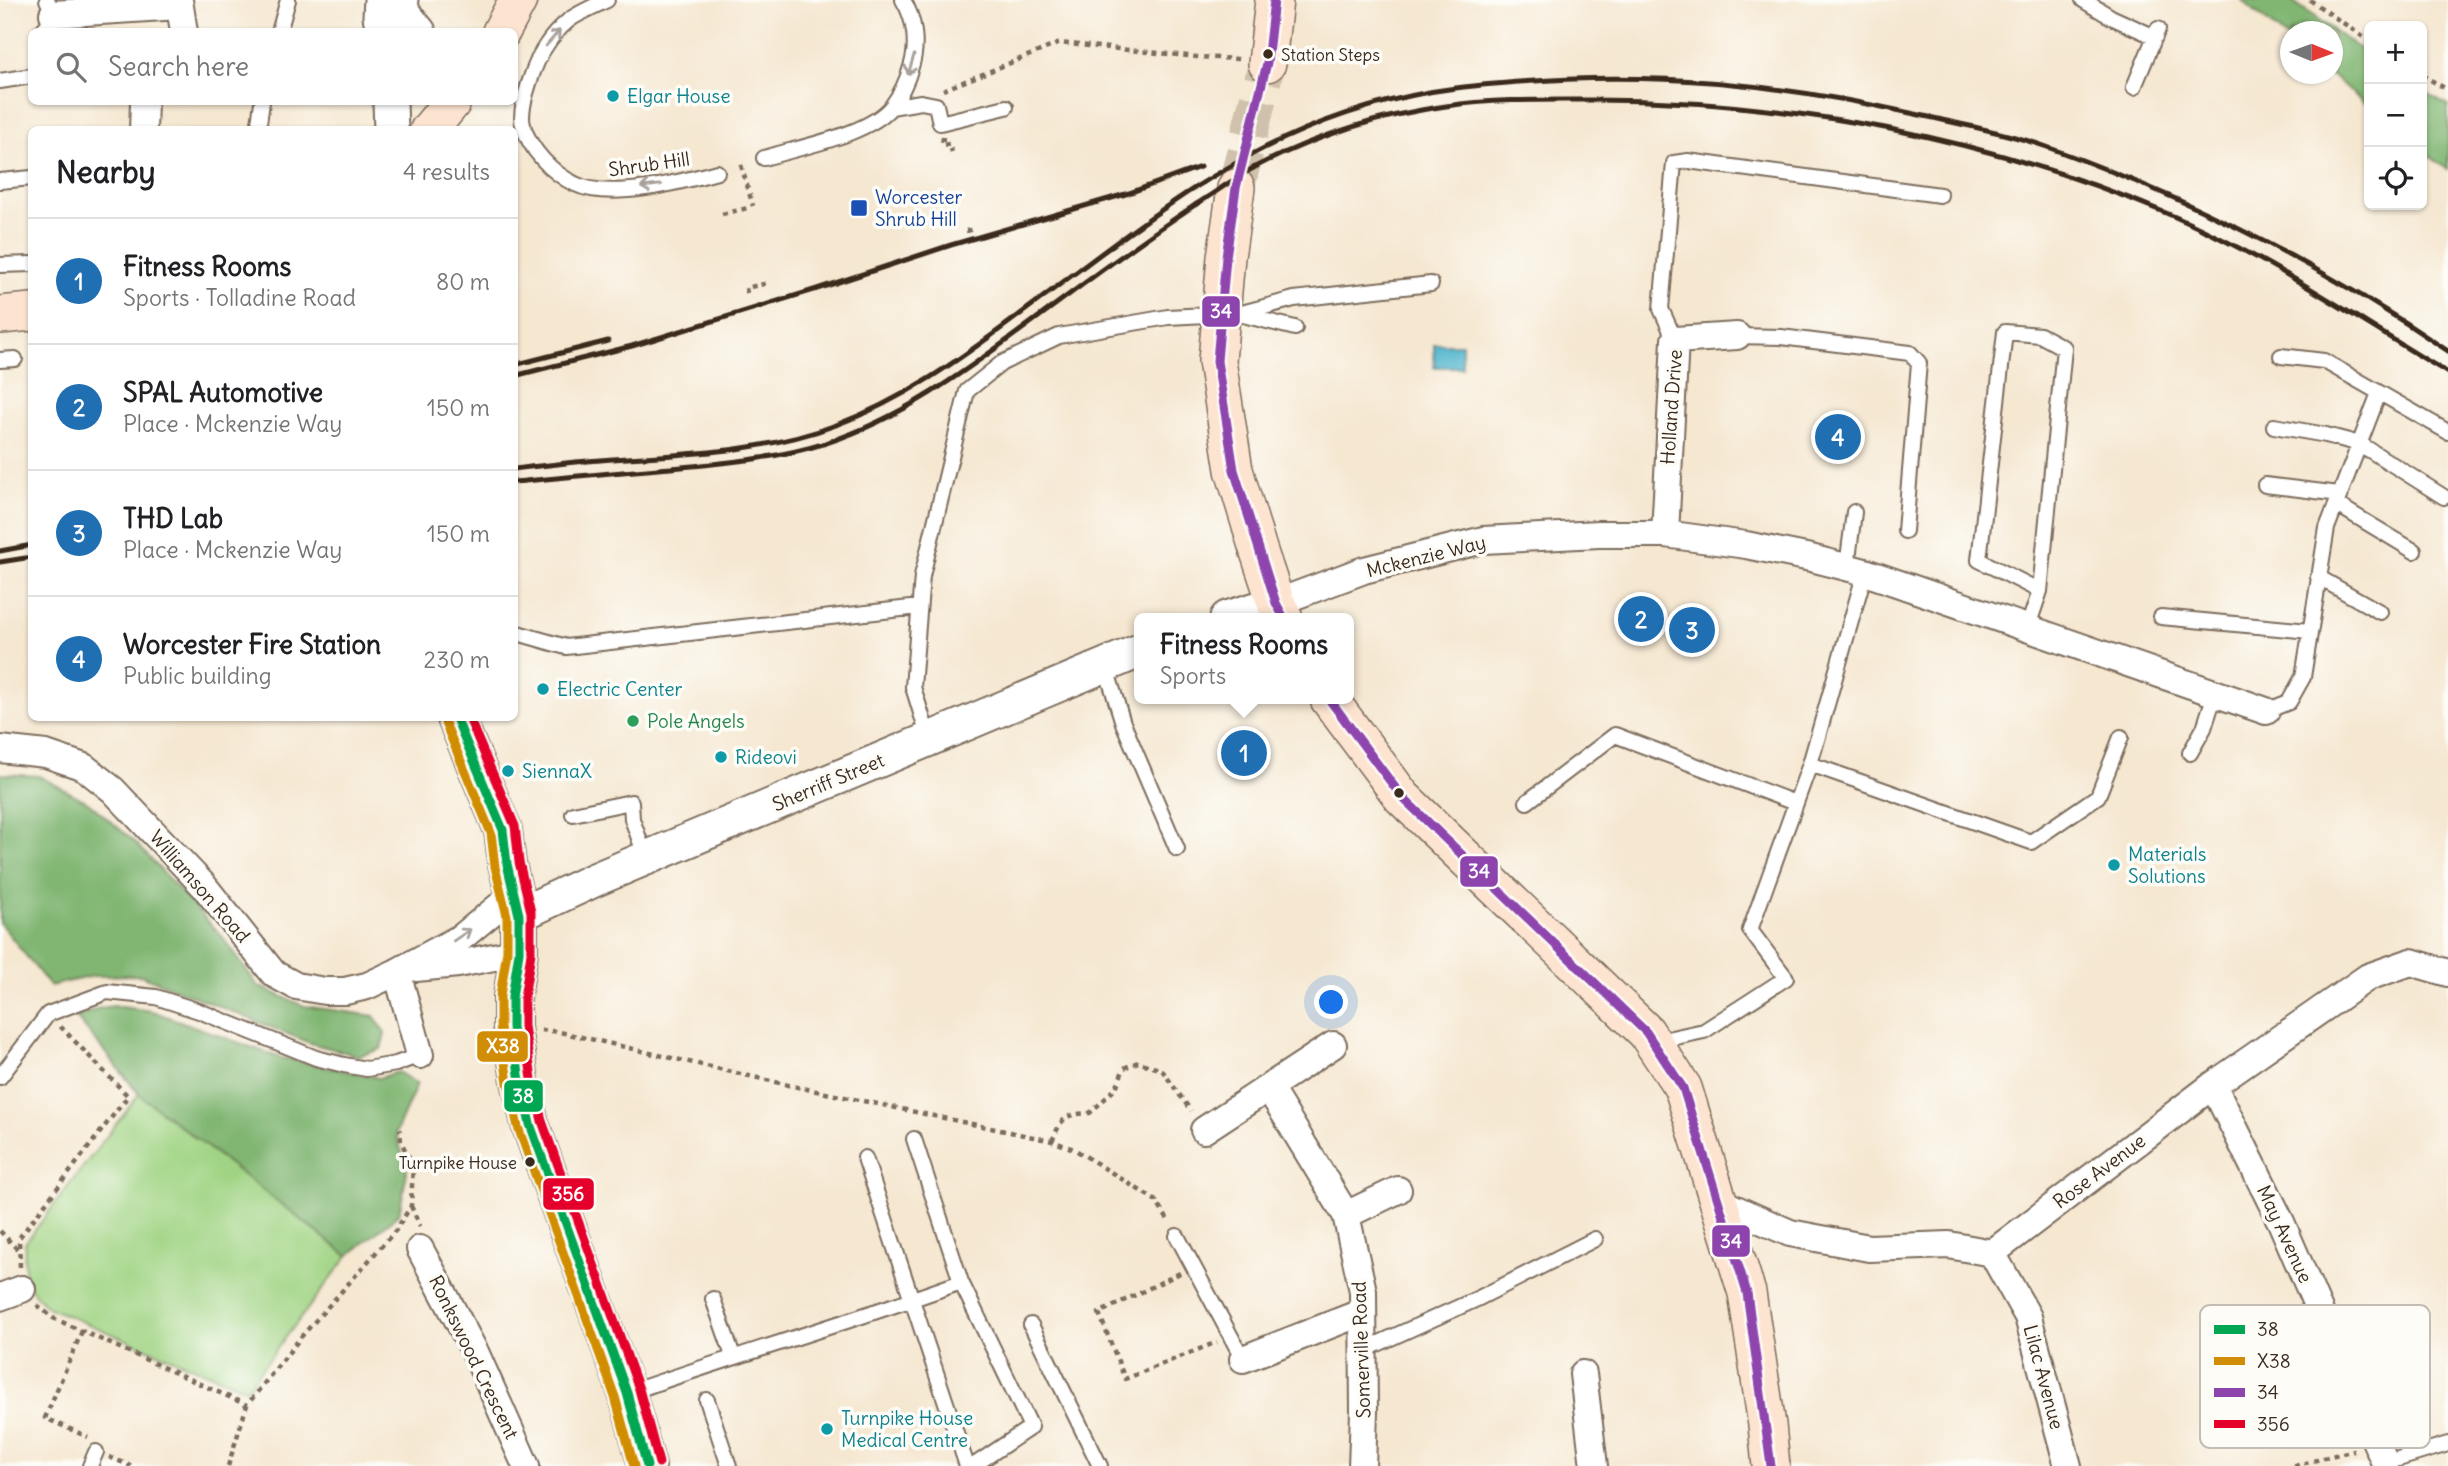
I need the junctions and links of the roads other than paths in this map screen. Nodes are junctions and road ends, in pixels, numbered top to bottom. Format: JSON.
{"nodes":[{"id":1,"x":288,"y":0,"type":"edge"},
{"id":2,"x":383,"y":0,"type":"edge"},
{"id":3,"x":400,"y":0,"type":"edge"},
{"id":4,"x":607,"y":0,"type":"edge"},
{"id":5,"x":904,"y":0,"type":"edge"},
{"id":6,"x":1274,"y":0,"type":"edge"},
{"id":7,"x":2083,"y":0,"type":"edge"},
{"id":8,"x":181,"y":13,"type":"edge"},
{"id":9,"x":47,"y":15,"type":"edge"},
{"id":10,"x":280,"y":28,"type":"edge"},
{"id":11,"x":382,"y":28,"type":"edge"},
{"id":12,"x":394,"y":28,"type":"edge"},
{"id":13,"x":416,"y":28,"type":"edge"},
{"id":14,"x":1267,"y":61,"type":"tunnel mouth"},
{"id":15,"x":28,"y":77,"type":"edge"},
{"id":16,"x":0,"y":81,"type":"edge"},
{"id":17,"x":2134,"y":87,"type":"dead end"},
{"id":18,"x":144,"y":105,"type":"edge"},
{"id":19,"x":262,"y":105,"type":"edge"},
{"id":20,"x":390,"y":105,"type":"edge"},
{"id":21,"x":891,"y":107,"type":"junction"},
{"id":22,"x":1006,"y":107,"type":"dead end"},
{"id":23,"x":144,"y":126,"type":"edge"},
{"id":24,"x":259,"y":126,"type":"edge"},
{"id":25,"x":391,"y":126,"type":"edge"},
{"id":26,"x":519,"y":128,"type":"edge"},
{"id":27,"x":764,"y":158,"type":"dead end"},
{"id":28,"x":717,"y":172,"type":"dead end"},
{"id":29,"x":28,"y":178,"type":"edge"},
{"id":30,"x":0,"y":181,"type":"edge"},
{"id":31,"x":1236,"y":188,"type":"tunnel mouth"},
{"id":32,"x":1940,"y":195,"type":"dead end"},
{"id":33,"x":28,"y":264,"type":"edge"},
{"id":34,"x":0,"y":265,"type":"edge"},
{"id":35,"x":1431,"y":284,"type":"dead end"},
{"id":36,"x":28,"y":312,"type":"edge"},
{"id":37,"x":1238,"y":314,"type":"junction"},
{"id":38,"x":0,"y":315,"type":"edge"},
{"id":39,"x":1295,"y":328,"type":"dead end"},
{"id":40,"x":1737,"y":336,"type":"joint"},
{"id":41,"x":1675,"y":340,"type":"junction"},
{"id":42,"x":2281,"y":356,"type":"dead end"},
{"id":43,"x":2379,"y":393,"type":"junction"},
{"id":44,"x":2274,"y":426,"type":"dead end"},
{"id":45,"x":2448,"y":432,"type":"edge"},
{"id":46,"x":2360,"y":444,"type":"junction"},
{"id":47,"x":2265,"y":485,"type":"dead end"},
{"id":48,"x":2444,"y":496,"type":"dead end"},
{"id":49,"x":2338,"y":499,"type":"junction"},
{"id":50,"x":1854,"y":512,"type":"dead end"},
{"id":51,"x":1905,"y":531,"type":"dead end"},
{"id":52,"x":1665,"y":534,"type":"junction"},
{"id":53,"x":2414,"y":551,"type":"dead end"},
{"id":54,"x":1856,"y":570,"type":"junction"},
{"id":55,"x":2318,"y":577,"type":"junction"},
{"id":56,"x":2040,"y":590,"type":"junction"},
{"id":57,"x":919,"y":607,"type":"junction"},
{"id":58,"x":1280,"y":610,"type":"edge"},
{"id":59,"x":2380,"y":612,"type":"dead end"},
{"id":60,"x":1260,"y":613,"type":"edge"},
{"id":61,"x":2161,"y":617,"type":"dead end"},
{"id":62,"x":2027,"y":629,"type":"junction"},
{"id":63,"x":2309,"y":631,"type":"junction"},
{"id":64,"x":518,"y":633,"type":"edge"},
{"id":65,"x":1134,"y":653,"type":"edge"},
{"id":66,"x":1105,"y":665,"type":"junction"},
{"id":67,"x":2215,"y":694,"type":"junction"},
{"id":68,"x":1333,"y":704,"type":"edge"},
{"id":69,"x":2266,"y":711,"type":"joint"},
{"id":70,"x":457,"y":721,"type":"edge"},
{"id":71,"x":2121,"y":737,"type":"dead end"},
{"id":72,"x":929,"y":739,"type":"junction"},
{"id":73,"x":0,"y":749,"type":"edge"},
{"id":74,"x":2190,"y":753,"type":"dead end"},
{"id":75,"x":1810,"y":764,"type":"junction"},
{"id":76,"x":1527,"y":802,"type":"dead end"},
{"id":77,"x":1795,"y":803,"type":"junction"},
{"id":78,"x":573,"y":814,"type":"dead end"},
{"id":79,"x":1177,"y":849,"type":"dead end"},
{"id":80,"x":646,"y":858,"type":"junction"},
{"id":81,"x":516,"y":904,"type":"junction"},
{"id":82,"x":519,"y":952,"type":"junction"},
{"id":83,"x":401,"y":971,"type":"junction"},
{"id":84,"x":2448,"y":973,"type":"edge"},
{"id":85,"x":1653,"y":1042,"type":"junction"},
{"id":86,"x":1333,"y":1045,"type":"dead end"},
{"id":87,"x":420,"y":1055,"type":"joint"},
{"id":88,"x":0,"y":1077,"type":"edge"},
{"id":89,"x":2213,"y":1085,"type":"junction"},
{"id":90,"x":1269,"y":1088,"type":"junction"},
{"id":91,"x":1204,"y":1130,"type":"road end"},
{"id":92,"x":914,"y":1139,"type":"dead end"},
{"id":93,"x":865,"y":1158,"type":"dead end"},
{"id":94,"x":1398,"y":1190,"type":"dead end"},
{"id":95,"x":1720,"y":1202,"type":"junction"},
{"id":96,"x":1346,"y":1214,"type":"junction"},
{"id":97,"x":1177,"y":1236,"type":"road end"},
{"id":98,"x":1595,"y":1239,"type":"dead end"},
{"id":99,"x":421,"y":1250,"type":"dead end"},
{"id":100,"x":1992,"y":1253,"type":"junction"},
{"id":101,"x":961,"y":1282,"type":"junction"},
{"id":102,"x":713,"y":1299,"type":"dead end"},
{"id":103,"x":912,"y":1300,"type":"junction"},
{"id":104,"x":2317,"y":1305,"type":"edge"},
{"id":105,"x":1363,"y":1311,"type":"junction"},
{"id":106,"x":1031,"y":1325,"type":"dead end"},
{"id":107,"x":1237,"y":1348,"type":"joint"},
{"id":108,"x":1364,"y":1350,"type":"junction"},
{"id":109,"x":733,"y":1356,"type":"junction"},
{"id":110,"x":1583,"y":1374,"type":"dead end"},
{"id":111,"x":627,"y":1393,"type":"junction"},
{"id":112,"x":707,"y":1400,"type":"dead end"},
{"id":113,"x":2448,"y":1444,"type":"edge"},
{"id":114,"x":2430,"y":1447,"type":"edge"},
{"id":115,"x":2378,"y":1448,"type":"edge"},
{"id":116,"x":2421,"y":1448,"type":"edge"},
{"id":117,"x":2381,"y":1454,"type":"joint"},
{"id":118,"x":526,"y":1466,"type":"edge"},
{"id":119,"x":647,"y":1466,"type":"edge"},
{"id":120,"x":729,"y":1466,"type":"edge"},
{"id":121,"x":967,"y":1466,"type":"edge"},
{"id":122,"x":973,"y":1466,"type":"edge"},
{"id":123,"x":1100,"y":1466,"type":"edge"},
{"id":124,"x":1362,"y":1466,"type":"edge"},
{"id":125,"x":1594,"y":1466,"type":"edge"},
{"id":126,"x":1770,"y":1466,"type":"edge"},
{"id":127,"x":2068,"y":1466,"type":"edge"}],
"edges":[{"from":1,"to":10,"type":"lane"},
{"from":2,"to":11,"type":"street"},
{"from":2,"to":12,"type":"street"},
{"from":3,"to":13,"type":"street"},
{"from":26,"to":4,"type":"lane","name":"Shrub Hill","one_way":true},
{"from":5,"to":21,"type":"lane","one_way":true},
{"from":6,"to":14,"type":"main road"},
{"from":7,"to":17,"type":"lane"},
{"from":8,"to":9,"type":"street"},
{"from":15,"to":16,"type":"lane"},
{"from":18,"to":23,"type":"street"},
{"from":19,"to":24,"type":"lane"},
{"from":20,"to":25,"type":"street"},
{"from":21,"to":22,"type":"lane"},
{"from":21,"to":27,"type":"lane"},
{"from":28,"to":26,"type":"lane","name":"Shrub Hill","one_way":true},
{"from":29,"to":30,"type":"lane"},
{"from":31,"to":58,"type":"main road"},
{"from":32,"to":41,"type":"lane"},
{"from":33,"to":34,"type":"lane"},
{"from":35,"to":37,"type":"lane"},
{"from":36,"to":38,"type":"main road"},
{"from":37,"to":39,"type":"lane"},
{"from":37,"to":57,"type":"lane","bridge":true},
{"from":40,"to":41,"type":"street","name":"Holland Drive"},
{"from":40,"to":51,"type":"lane"},
{"from":41,"to":52,"type":"street","name":"Holland Drive"},
{"from":42,"to":43,"type":"lane"},
{"from":43,"to":45,"type":"lane"},
{"from":43,"to":46,"type":"lane"},
{"from":44,"to":46,"type":"lane"},
{"from":46,"to":48,"type":"lane"},
{"from":46,"to":49,"type":"lane"},
{"from":47,"to":49,"type":"lane"},
{"from":49,"to":53,"type":"lane"},
{"from":49,"to":55,"type":"lane"},
{"from":50,"to":54,"type":"lane"},
{"from":52,"to":54,"type":"street","name":"Mckenzie Way"},
{"from":52,"to":58,"type":"street","name":"Mckenzie Way"},
{"from":54,"to":62,"type":"street","name":"Mckenzie Way"},
{"from":54,"to":75,"type":"lane"},
{"from":55,"to":59,"type":"lane"},
{"from":55,"to":63,"type":"lane"},
{"from":56,"to":56,"type":"lane"},
{"from":56,"to":62,"type":"lane"},
{"from":57,"to":64,"type":"lane"},
{"from":57,"to":72,"type":"lane"},
{"from":58,"to":60,"type":"street"},
{"from":61,"to":63,"type":"lane"},
{"from":62,"to":67,"type":"street","name":"Mckenzie Way"},
{"from":63,"to":69,"type":"lane"},
{"from":65,"to":66,"type":"street","name":"Sherriff Street"},
{"from":66,"to":72,"type":"street","name":"Sherriff Street"},
{"from":66,"to":79,"type":"lane"},
{"from":67,"to":69,"type":"street","name":"Mckenzie Way"},
{"from":67,"to":74,"type":"lane"},
{"from":68,"to":85,"type":"main road"},
{"from":70,"to":81,"type":"main road"},
{"from":71,"to":75,"type":"lane"},
{"from":72,"to":80,"type":"street","name":"Sherriff Street"},
{"from":73,"to":83,"type":"street","name":"Williamson Road"},
{"from":75,"to":77,"type":"lane"},
{"from":76,"to":77,"type":"lane"},
{"from":77,"to":85,"type":"lane"},
{"from":78,"to":80,"type":"lane"},
{"from":80,"to":81,"type":"street","name":"Sherriff Street"},
{"from":81,"to":82,"type":"main road"},
{"from":83,"to":81,"type":"street","name":"Williamson Road","one_way":true},
{"from":82,"to":83,"type":"street","name":"Williamson Road"},
{"from":82,"to":111,"type":"main road"},
{"from":83,"to":87,"type":"street"},
{"from":84,"to":89,"type":"street","name":"Rose Avenue"},
{"from":85,"to":95,"type":"main road"},
{"from":86,"to":90,"type":"street"},
{"from":87,"to":88,"type":"lane"},
{"from":89,"to":100,"type":"street","name":"Rose Avenue"},
{"from":89,"to":104,"type":"street","name":"May Avenue"},
{"from":90,"to":91,"type":"street"},
{"from":90,"to":96,"type":"street","name":"Somerville Road"},
{"from":92,"to":101,"type":"lane"},
{"from":93,"to":103,"type":"lane"},
{"from":94,"to":96,"type":"street"},
{"from":95,"to":100,"type":"street"},
{"from":95,"to":126,"type":"main road"},
{"from":96,"to":105,"type":"street","name":"Somerville Road"},
{"from":97,"to":107,"type":"lane"},
{"from":98,"to":108,"type":"lane"},
{"from":99,"to":118,"type":"street","name":"Ronkswood Crescent"},
{"from":100,"to":127,"type":"street","name":"Lilac Avenue"},
{"from":101,"to":103,"type":"lane"},
{"from":101,"to":122,"type":"lane"},
{"from":102,"to":109,"type":"lane"},
{"from":103,"to":109,"type":"lane"},
{"from":103,"to":121,"type":"lane"},
{"from":105,"to":107,"type":"street"},
{"from":105,"to":108,"type":"street","name":"Somerville Road"},
{"from":106,"to":123,"type":"lane"},
{"from":108,"to":124,"type":"street","name":"Somerville Road"},
{"from":109,"to":111,"type":"lane"},
{"from":110,"to":125,"type":"street"},
{"from":111,"to":119,"type":"main road"},
{"from":112,"to":120,"type":"lane"},
{"from":113,"to":114,"type":"lane"},
{"from":115,"to":117,"type":"street","name":"May Avenue"},
{"from":116,"to":117,"type":"lane"}]}
